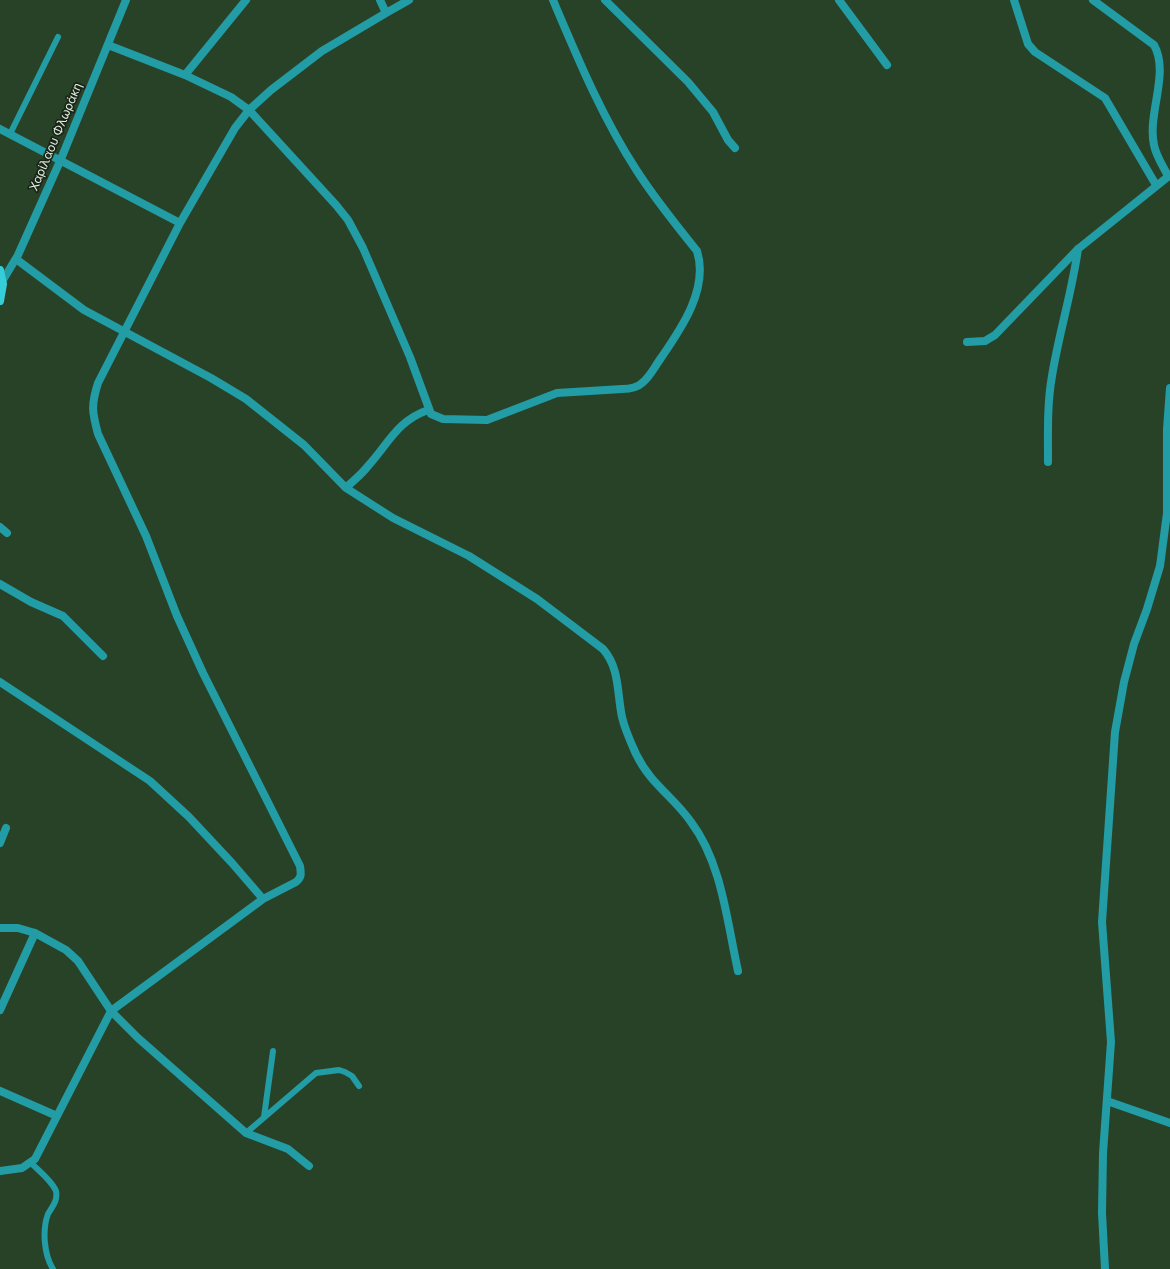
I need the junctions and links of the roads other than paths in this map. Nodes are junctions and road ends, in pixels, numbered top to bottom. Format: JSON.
{"nodes":[{"id":1,"x":126,"y":0,"type":"edge"},
{"id":2,"x":246,"y":0,"type":"edge"},
{"id":3,"x":380,"y":0,"type":"edge"},
{"id":4,"x":409,"y":0,"type":"edge"},
{"id":5,"x":553,"y":0,"type":"edge"},
{"id":6,"x":605,"y":0,"type":"edge"},
{"id":7,"x":839,"y":0,"type":"edge"},
{"id":8,"x":1014,"y":0,"type":"edge"},
{"id":9,"x":1093,"y":0,"type":"edge"},
{"id":10,"x":386,"y":13,"type":"junction"},
{"id":11,"x":58,"y":37,"type":"dead end"},
{"id":12,"x":108,"y":45,"type":"junction"},
{"id":13,"x":887,"y":65,"type":"dead end"},
{"id":14,"x":185,"y":76,"type":"junction"},
{"id":15,"x":249,"y":110,"type":"junction"},
{"id":16,"x":0,"y":129,"type":"edge"},
{"id":17,"x":10,"y":134,"type":"junction"},
{"id":18,"x":735,"y":148,"type":"dead end"},
{"id":19,"x":61,"y":159,"type":"junction"},
{"id":20,"x":1169,"y":176,"type":"edge"},
{"id":21,"x":1156,"y":185,"type":"junction"},
{"id":22,"x":180,"y":223,"type":"junction"},
{"id":23,"x":1078,"y":249,"type":"junction"},
{"id":24,"x":16,"y":259,"type":"junction"},
{"id":25,"x":0,"y":270,"type":"edge"},
{"id":26,"x":3,"y":280,"type":"junction"},
{"id":27,"x":0,"y":301,"type":"edge"},
{"id":28,"x":125,"y":332,"type":"junction"},
{"id":29,"x":967,"y":342,"type":"dead end"},
{"id":30,"x":1170,"y":388,"type":"edge"},
{"id":31,"x":428,"y":410,"type":"junction"},
{"id":32,"x":1048,"y":462,"type":"dead end"},
{"id":33,"x":346,"y":488,"type":"junction"},
{"id":34,"x":0,"y":528,"type":"edge"},
{"id":35,"x":7,"y":533,"type":"dead end"},
{"id":36,"x":0,"y":584,"type":"edge"},
{"id":37,"x":103,"y":656,"type":"dead end"},
{"id":38,"x":0,"y":682,"type":"edge"},
{"id":39,"x":6,"y":828,"type":"dead end"},
{"id":40,"x":0,"y":842,"type":"edge"},
{"id":41,"x":263,"y":899,"type":"junction"},
{"id":42,"x":0,"y":928,"type":"edge"},
{"id":43,"x":35,"y":933,"type":"junction"},
{"id":44,"x":738,"y":971,"type":"dead end"},
{"id":45,"x":0,"y":1010,"type":"edge"},
{"id":46,"x":110,"y":1011,"type":"junction"},
{"id":47,"x":273,"y":1051,"type":"dead end"},
{"id":48,"x":359,"y":1086,"type":"dead end"},
{"id":49,"x":0,"y":1091,"type":"edge"},
{"id":50,"x":1107,"y":1101,"type":"junction"},
{"id":51,"x":57,"y":1116,"type":"junction"},
{"id":52,"x":264,"y":1117,"type":"junction"},
{"id":53,"x":1170,"y":1123,"type":"edge"},
{"id":54,"x":246,"y":1133,"type":"junction"},
{"id":55,"x":31,"y":1163,"type":"junction"},
{"id":56,"x":309,"y":1166,"type":"dead end"},
{"id":57,"x":0,"y":1171,"type":"edge"},
{"id":58,"x":53,"y":1269,"type":"edge"},
{"id":59,"x":1105,"y":1269,"type":"edge"}],
"edges":[{"from":1,"to":12,"type":"street","name":"Χαρίλαου Φλωράκη"},
{"from":2,"to":14,"type":"street"},
{"from":3,"to":10,"type":"street"},
{"from":4,"to":10,"type":"street"},
{"from":5,"to":31,"type":"street"},
{"from":6,"to":18,"type":"street"},
{"from":7,"to":13,"type":"street"},
{"from":8,"to":21,"type":"street"},
{"from":9,"to":20,"type":"street"},
{"from":10,"to":15,"type":"street"},
{"from":11,"to":17,"type":"lane"},
{"from":12,"to":14,"type":"street"},
{"from":12,"to":19,"type":"street","name":"Χαρίλαου Φλωράκη"},
{"from":14,"to":15,"type":"street"},
{"from":15,"to":22,"type":"street"},
{"from":15,"to":31,"type":"street"},
{"from":16,"to":17,"type":"street"},
{"from":17,"to":19,"type":"street"},
{"from":19,"to":22,"type":"street"},
{"from":19,"to":24,"type":"street","name":"Χαρίλαου Φλωράκη"},
{"from":20,"to":21,"type":"street"},
{"from":21,"to":23,"type":"street"},
{"from":22,"to":28,"type":"street"},
{"from":23,"to":29,"type":"street"},
{"from":23,"to":32,"type":"street"},
{"from":24,"to":26,"type":"street","name":"Χαρίλαου Φλωράκη"},
{"from":24,"to":28,"type":"street"},
{"from":25,"to":26,"type":"main road"},
{"from":26,"to":27,"type":"main road"},
{"from":28,"to":33,"type":"street"},
{"from":28,"to":41,"type":"street"},
{"from":30,"to":50,"type":"street"},
{"from":31,"to":33,"type":"street"},
{"from":33,"to":44,"type":"street"},
{"from":34,"to":35,"type":"street"},
{"from":36,"to":37,"type":"street"},
{"from":38,"to":41,"type":"street"},
{"from":39,"to":40,"type":"street"},
{"from":41,"to":46,"type":"street"},
{"from":42,"to":43,"type":"street"},
{"from":43,"to":45,"type":"street"},
{"from":43,"to":46,"type":"street"},
{"from":46,"to":51,"type":"street"},
{"from":46,"to":54,"type":"street"},
{"from":47,"to":52,"type":"lane"},
{"from":48,"to":52,"type":"lane"},
{"from":49,"to":51,"type":"street"},
{"from":50,"to":53,"type":"street"},
{"from":50,"to":59,"type":"street"},
{"from":51,"to":55,"type":"street"},
{"from":52,"to":54,"type":"lane"},
{"from":54,"to":56,"type":"street"},
{"from":55,"to":57,"type":"street"},
{"from":55,"to":58,"type":"lane"}]}
